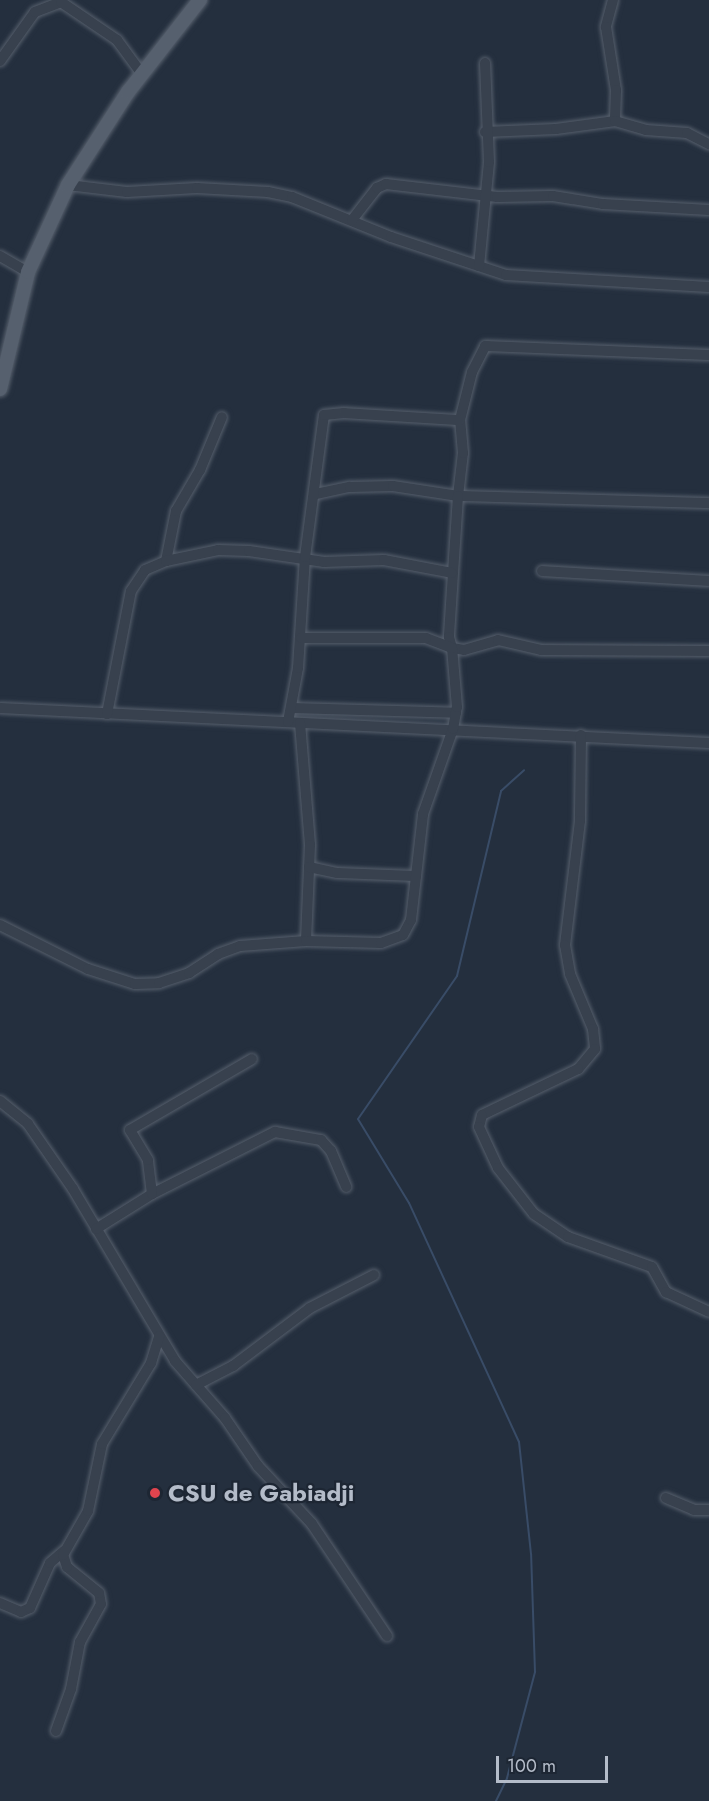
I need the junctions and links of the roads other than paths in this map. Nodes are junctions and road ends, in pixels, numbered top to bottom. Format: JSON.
{"nodes":[{"id":1,"x":200,"y":0,"type":"edge"},
{"id":2,"x":613,"y":0,"type":"edge"},
{"id":3,"x":0,"y":62,"type":"edge"},
{"id":4,"x":485,"y":63,"type":"dead end"},
{"id":5,"x":142,"y":74,"type":"junction"},
{"id":6,"x":615,"y":120,"type":"junction"},
{"id":7,"x":485,"y":132,"type":"junction"},
{"id":8,"x":709,"y":144,"type":"edge"},
{"id":9,"x":68,"y":185,"type":"junction"},
{"id":10,"x":487,"y":195,"type":"junction"},
{"id":11,"x":709,"y":210,"type":"edge"},
{"id":12,"x":352,"y":220,"type":"junction"},
{"id":13,"x":0,"y":256,"type":"edge"},
{"id":14,"x":479,"y":266,"type":"junction"},
{"id":15,"x":28,"y":272,"type":"junction"},
{"id":16,"x":709,"y":286,"type":"edge"},
{"id":17,"x":709,"y":355,"type":"edge"},
{"id":18,"x":0,"y":389,"type":"edge"},
{"id":19,"x":222,"y":417,"type":"dead end"},
{"id":20,"x":460,"y":420,"type":"junction"},
{"id":21,"x":316,"y":494,"type":"junction"},
{"id":22,"x":458,"y":496,"type":"junction"},
{"id":23,"x":709,"y":503,"type":"edge"},
{"id":24,"x":305,"y":557,"type":"junction"},
{"id":25,"x":166,"y":561,"type":"junction"},
{"id":26,"x":542,"y":571,"type":"dead end"},
{"id":27,"x":452,"y":573,"type":"junction"},
{"id":28,"x":709,"y":581,"type":"edge"},
{"id":29,"x":300,"y":638,"type":"junction"},
{"id":30,"x":453,"y":648,"type":"junction"},
{"id":31,"x":709,"y":651,"type":"edge"},
{"id":32,"x":0,"y":708,"type":"edge"},
{"id":33,"x":292,"y":708,"type":"junction"},
{"id":34,"x":456,"y":713,"type":"junction"},
{"id":35,"x":107,"y":714,"type":"junction"},
{"id":36,"x":288,"y":722,"type":"junction"},
{"id":37,"x":300,"y":723,"type":"junction"},
{"id":38,"x":453,"y":729,"type":"junction"},
{"id":39,"x":581,"y":735,"type":"junction"},
{"id":40,"x":709,"y":743,"type":"edge"},
{"id":41,"x":309,"y":867,"type":"junction"},
{"id":42,"x":416,"y":876,"type":"junction"},
{"id":43,"x":0,"y":925,"type":"edge"},
{"id":44,"x":306,"y":941,"type":"junction"},
{"id":45,"x":252,"y":1059,"type":"dead end"},
{"id":46,"x":0,"y":1101,"type":"edge"},
{"id":47,"x":346,"y":1187,"type":"dead end"},
{"id":48,"x":152,"y":1194,"type":"junction"},
{"id":49,"x":96,"y":1229,"type":"junction"},
{"id":50,"x":374,"y":1275,"type":"dead end"},
{"id":51,"x":709,"y":1312,"type":"edge"},
{"id":52,"x":159,"y":1336,"type":"junction"},
{"id":53,"x":196,"y":1385,"type":"junction"},
{"id":54,"x":666,"y":1498,"type":"dead end"},
{"id":55,"x":709,"y":1510,"type":"edge"},
{"id":56,"x":64,"y":1551,"type":"junction"},
{"id":57,"x":0,"y":1603,"type":"edge"},
{"id":58,"x":387,"y":1636,"type":"dead end"},
{"id":59,"x":56,"y":1731,"type":"dead end"}],
"edges":[{"from":1,"to":5,"type":"main road"},
{"from":2,"to":6,"type":"street"},
{"from":3,"to":5,"type":"street"},
{"from":4,"to":7,"type":"street"},
{"from":5,"to":9,"type":"main road"},
{"from":6,"to":7,"type":"street"},
{"from":6,"to":8,"type":"street"},
{"from":7,"to":10,"type":"street"},
{"from":9,"to":12,"type":"street"},
{"from":9,"to":15,"type":"main road"},
{"from":10,"to":11,"type":"street"},
{"from":10,"to":12,"type":"street"},
{"from":10,"to":14,"type":"street"},
{"from":12,"to":14,"type":"street"},
{"from":13,"to":15,"type":"street"},
{"from":14,"to":16,"type":"street"},
{"from":15,"to":18,"type":"main road"},
{"from":17,"to":20,"type":"street"},
{"from":19,"to":25,"type":"street"},
{"from":20,"to":21,"type":"street"},
{"from":20,"to":22,"type":"street"},
{"from":21,"to":22,"type":"street"},
{"from":21,"to":24,"type":"street"},
{"from":22,"to":23,"type":"street"},
{"from":22,"to":27,"type":"street"},
{"from":24,"to":25,"type":"street"},
{"from":24,"to":27,"type":"street"},
{"from":24,"to":29,"type":"street"},
{"from":25,"to":35,"type":"street"},
{"from":26,"to":28,"type":"street"},
{"from":27,"to":30,"type":"street"},
{"from":29,"to":30,"type":"street"},
{"from":29,"to":33,"type":"street"},
{"from":30,"to":31,"type":"street"},
{"from":30,"to":34,"type":"street"},
{"from":32,"to":35,"type":"street"},
{"from":33,"to":34,"type":"street"},
{"from":33,"to":36,"type":"street"},
{"from":34,"to":38,"type":"street"},
{"from":35,"to":36,"type":"street"},
{"from":36,"to":37,"type":"street"},
{"from":37,"to":38,"type":"street"},
{"from":37,"to":41,"type":"street"},
{"from":38,"to":39,"type":"street"},
{"from":38,"to":42,"type":"street"},
{"from":39,"to":40,"type":"street"},
{"from":39,"to":51,"type":"street"},
{"from":41,"to":42,"type":"street"},
{"from":41,"to":44,"type":"street"},
{"from":42,"to":44,"type":"street"},
{"from":43,"to":44,"type":"street"},
{"from":45,"to":48,"type":"street"},
{"from":46,"to":49,"type":"street"},
{"from":47,"to":48,"type":"street"},
{"from":48,"to":49,"type":"street"},
{"from":49,"to":52,"type":"street"},
{"from":50,"to":53,"type":"street"},
{"from":52,"to":53,"type":"street"},
{"from":52,"to":56,"type":"street"},
{"from":53,"to":58,"type":"street"},
{"from":54,"to":55,"type":"street"},
{"from":56,"to":57,"type":"street"},
{"from":56,"to":59,"type":"street"}]}
